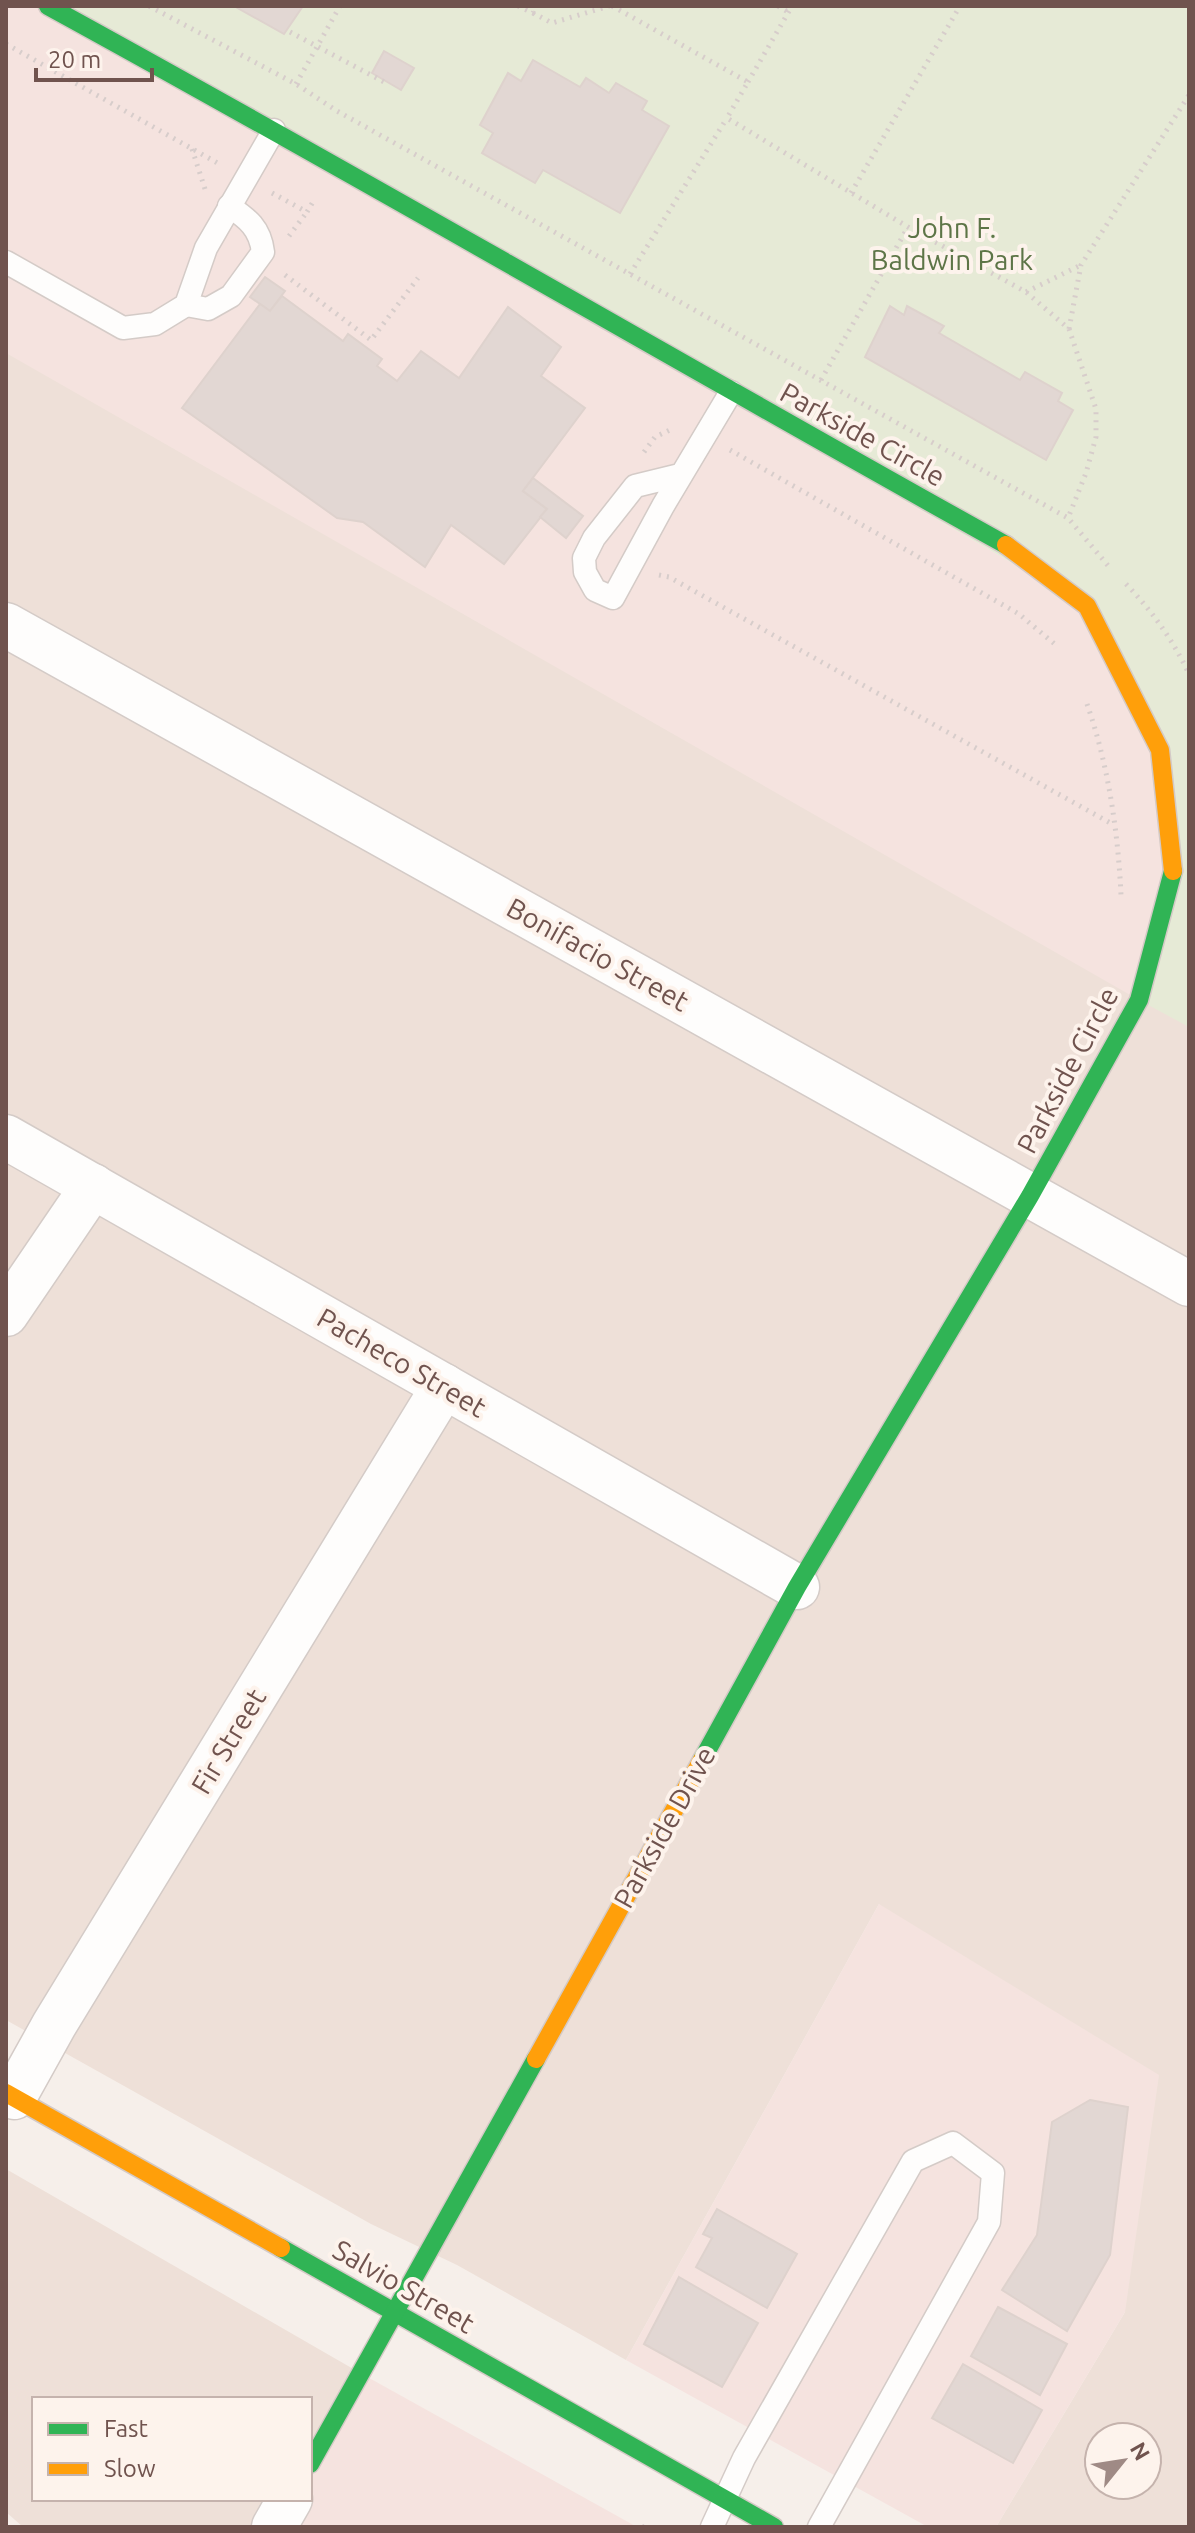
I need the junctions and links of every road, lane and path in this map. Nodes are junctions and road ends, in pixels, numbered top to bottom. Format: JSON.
{"nodes":[{"id":1,"x":48,"y":6,"type":"edge"},
{"id":2,"x":149,"y":6,"type":"edge"},
{"id":3,"x":340,"y":6,"type":"edge"},
{"id":4,"x":518,"y":6,"type":"edge"},
{"id":5,"x":537,"y":6,"type":"edge"},
{"id":6,"x":611,"y":6,"type":"edge"},
{"id":7,"x":778,"y":6,"type":"edge"},
{"id":8,"x":960,"y":6,"type":"edge"},
{"id":9,"x":790,"y":9,"type":"edge"},
{"id":10,"x":533,"y":13,"type":"junction"},
{"id":11,"x":290,"y":32,"type":"dead end"},
{"id":12,"x":6,"y":44,"type":"edge"},
{"id":13,"x":316,"y":46,"type":"junction"},
{"id":14,"x":748,"y":82,"type":"junction"},
{"id":15,"x":386,"y":83,"type":"dead end"},
{"id":16,"x":296,"y":84,"type":"junction"},
{"id":17,"x":1189,"y":95,"type":"edge"},
{"id":18,"x":727,"y":118,"type":"junction"},
{"id":19,"x":274,"y":130,"type":"junction"},
{"id":20,"x":245,"y":178,"type":"junction"},
{"id":21,"x":319,"y":193,"type":"dead end"},
{"id":22,"x":851,"y":193,"type":"junction"},
{"id":23,"x":229,"y":206,"type":"junction"},
{"id":24,"x":908,"y":227,"type":"junction"},
{"id":25,"x":6,"y":262,"type":"edge"},
{"id":26,"x":1081,"y":265,"type":"junction"},
{"id":27,"x":284,"y":274,"type":"dead end"},
{"id":28,"x":630,"y":274,"type":"junction"},
{"id":29,"x":418,"y":278,"type":"dead end"},
{"id":30,"x":1026,"y":292,"type":"junction"},
{"id":31,"x":186,"y":305,"type":"junction"},
{"id":32,"x":1069,"y":329,"type":"junction"},
{"id":33,"x":821,"y":380,"type":"junction"},
{"id":34,"x":731,"y":392,"type":"junction"},
{"id":35,"x":705,"y":436,"type":"junction"},
{"id":36,"x":680,"y":475,"type":"junction"},
{"id":37,"x":1068,"y":518,"type":"junction"},
{"id":38,"x":633,"y":563,"type":"junction"},
{"id":39,"x":1112,"y":570,"type":"dead end"},
{"id":40,"x":1120,"y":579,"type":"dead end"},
{"id":41,"x":6,"y":625,"type":"edge"},
{"id":42,"x":1062,"y":654,"type":"dead end"},
{"id":43,"x":1189,"y":674,"type":"edge"},
{"id":44,"x":1085,"y":699,"type":"dead end"},
{"id":45,"x":1114,"y":825,"type":"junction"},
{"id":46,"x":1122,"y":902,"type":"dead end"},
{"id":47,"x":6,"y":1137,"type":"edge"},
{"id":48,"x":93,"y":1186,"type":"junction"},
{"id":49,"x":1030,"y":1196,"type":"junction"},
{"id":50,"x":1189,"y":1284,"type":"edge"},
{"id":51,"x":6,"y":1314,"type":"edge"},
{"id":52,"x":444,"y":1386,"type":"junction"},
{"id":53,"x":797,"y":1587,"type":"junction"},
{"id":54,"x":10,"y":2095,"type":"edge"},
{"id":55,"x":396,"y":2313,"type":"junction"},
{"id":56,"x":312,"y":2460,"type":"edge"},
{"id":57,"x":725,"y":2500,"type":"junction"},
{"id":58,"x":289,"y":2501,"type":"edge"},
{"id":59,"x":274,"y":2527,"type":"edge"},
{"id":60,"x":712,"y":2527,"type":"edge"},
{"id":61,"x":774,"y":2527,"type":"edge"},
{"id":62,"x":819,"y":2527,"type":"edge"}],
"edges":[{"from":1,"to":19,"type":"street","name":"Parkside Circle"},
{"from":2,"to":16,"type":"path"},
{"from":3,"to":13,"type":"path"},
{"from":4,"to":10,"type":"path"},
{"from":5,"to":10,"type":"path"},
{"from":6,"to":10,"type":"path"},
{"from":6,"to":14,"type":"path"},
{"from":7,"to":9,"type":"path"},
{"from":8,"to":22,"type":"path"},
{"from":9,"to":14,"type":"path"},
{"from":11,"to":13,"type":"path"},
{"from":12,"to":20,"type":"path"},
{"from":13,"to":15,"type":"path"},
{"from":13,"to":16,"type":"path"},
{"from":14,"to":18,"type":"path"},
{"from":16,"to":28,"type":"path"},
{"from":17,"to":26,"type":"path"},
{"from":18,"to":22,"type":"path"},
{"from":18,"to":28,"type":"path"},
{"from":19,"to":20,"type":"lane"},
{"from":19,"to":34,"type":"street","name":"Parkside Circle"},
{"from":20,"to":21,"type":"path"},
{"from":20,"to":23,"type":"lane"},
{"from":22,"to":24,"type":"path"},
{"from":23,"to":31,"type":"lane"},
{"from":23,"to":31,"type":"lane"},
{"from":24,"to":30,"type":"path"},
{"from":24,"to":33,"type":"path"},
{"from":25,"to":31,"type":"lane"},
{"from":26,"to":30,"type":"path"},
{"from":26,"to":32,"type":"path"},
{"from":27,"to":29,"type":"path"},
{"from":28,"to":33,"type":"path"},
{"from":30,"to":32,"type":"path"},
{"from":32,"to":37,"type":"path"},
{"from":33,"to":37,"type":"path"},
{"from":34,"to":35,"type":"lane"},
{"from":34,"to":49,"type":"street","name":"Parkside Circle"},
{"from":35,"to":36,"type":"lane"},
{"from":35,"to":42,"type":"path"},
{"from":36,"to":38,"type":"lane"},
{"from":36,"to":38,"type":"lane"},
{"from":37,"to":39,"type":"path"},
{"from":38,"to":45,"type":"path"},
{"from":40,"to":43,"type":"path"},
{"from":41,"to":49,"type":"street","name":"Bonifacio Street"},
{"from":44,"to":45,"type":"path"},
{"from":45,"to":46,"type":"path"},
{"from":47,"to":48,"type":"street","name":"Pacheco Street"},
{"from":48,"to":51,"type":"street"},
{"from":48,"to":52,"type":"street","name":"Pacheco Street"},
{"from":49,"to":50,"type":"street","name":"Bonifacio Street"},
{"from":49,"to":53,"type":"street","name":"Parkside Drive"},
{"from":52,"to":53,"type":"street","name":"Pacheco Street"},
{"from":52,"to":54,"type":"street","name":"Fir Street"},
{"from":53,"to":55,"type":"street","name":"Parkside Drive"},
{"from":54,"to":55,"type":"street","name":"Salvio Street"},
{"from":55,"to":56,"type":"street","name":"Parkside Drive"},
{"from":55,"to":57,"type":"street","name":"Salvio Street"},
{"from":57,"to":60,"type":"lane"},
{"from":57,"to":61,"type":"street","name":"Salvio Street"},
{"from":57,"to":62,"type":"lane"},
{"from":58,"to":59,"type":"street"}]}
